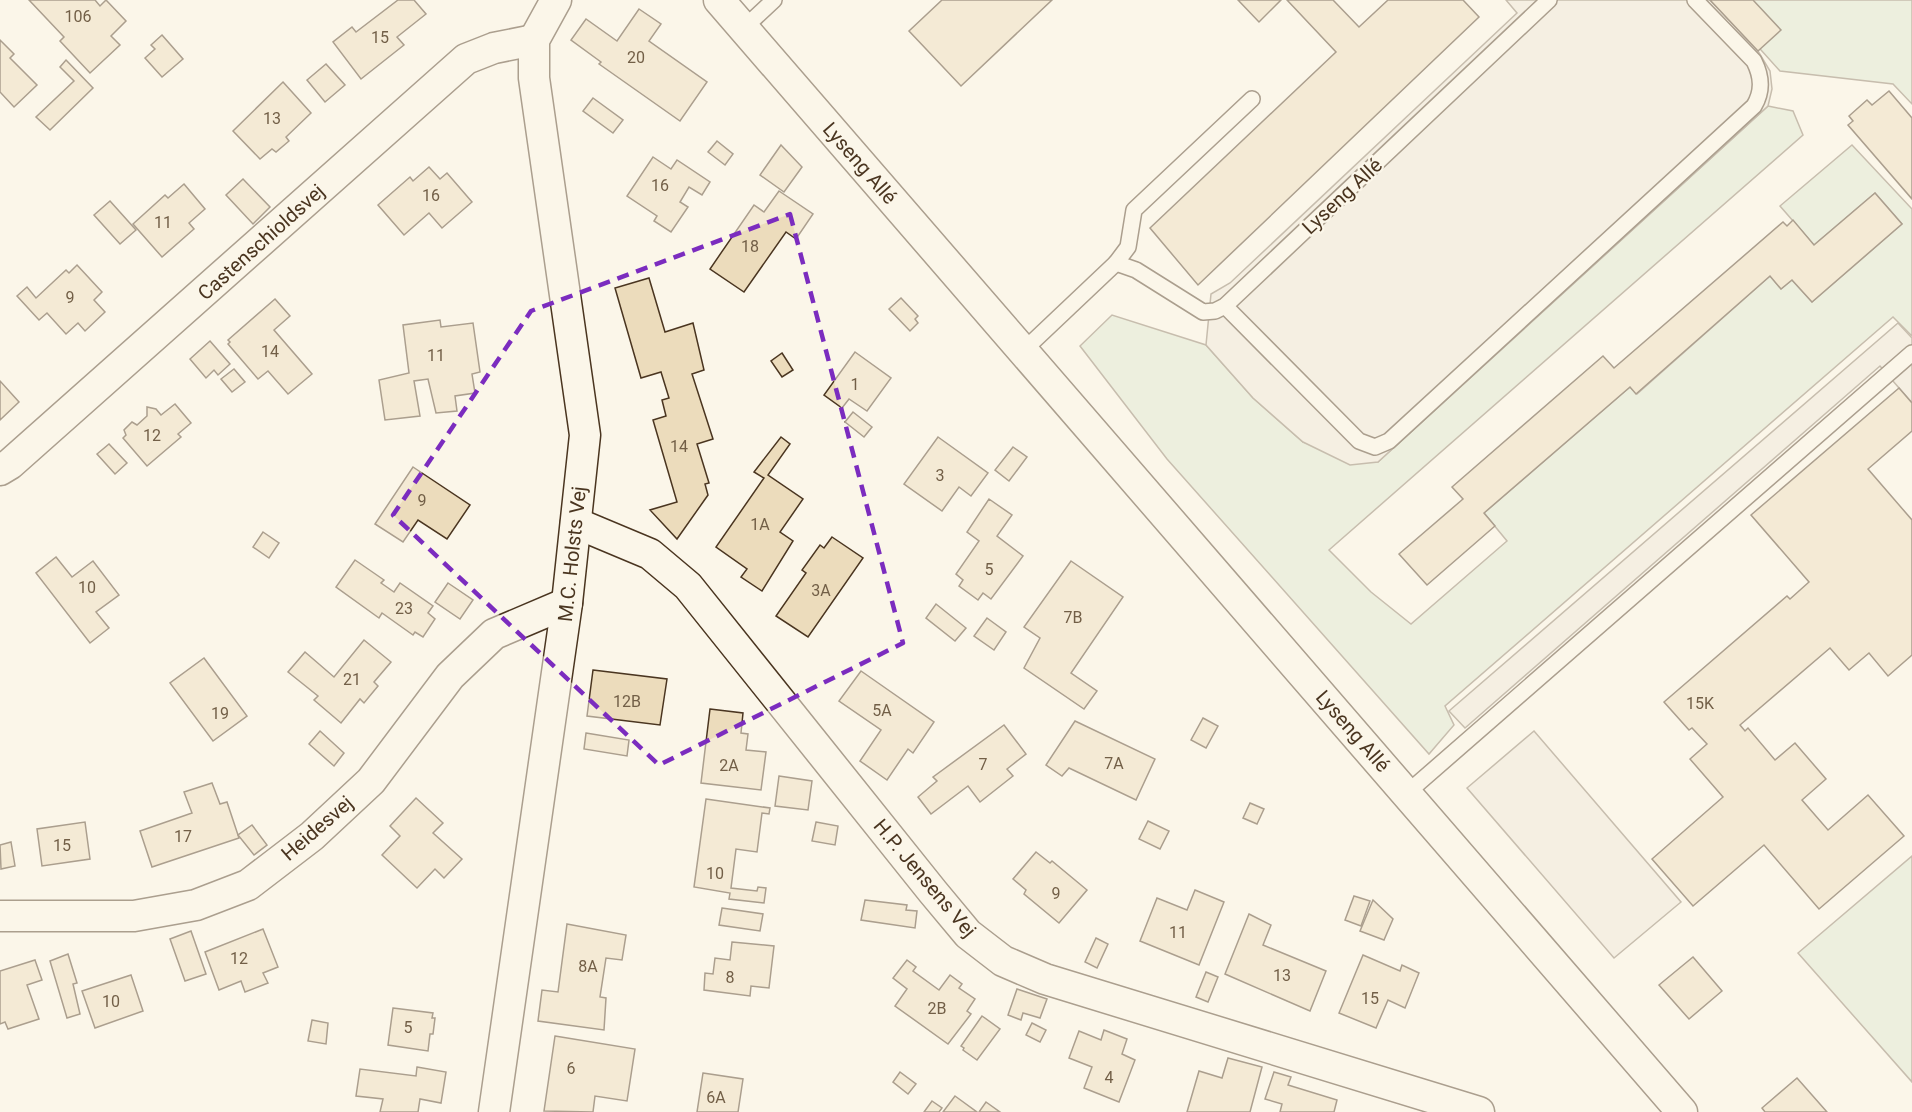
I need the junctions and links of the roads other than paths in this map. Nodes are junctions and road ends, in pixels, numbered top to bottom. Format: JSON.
{"nodes":[{"id":1,"x":556,"y":0,"type":"edge"},
{"id":2,"x":718,"y":0,"type":"edge"},
{"id":3,"x":774,"y":0,"type":"edge"},
{"id":4,"x":1549,"y":0,"type":"edge"},
{"id":5,"x":1695,"y":0,"type":"edge"},
{"id":6,"x":744,"y":28,"type":"junction"},
{"id":7,"x":534,"y":40,"type":"junction"},
{"id":8,"x":1252,"y":99,"type":"dead end"},
{"id":9,"x":1116,"y":263,"type":"junction"},
{"id":10,"x":1225,"y":306,"type":"junction"},
{"id":11,"x":1023,"y":351,"type":"junction"},
{"id":12,"x":1912,"y":353,"type":"edge"},
{"id":13,"x":0,"y":470,"type":"edge"},
{"id":14,"x":576,"y":523,"type":"junction"},
{"id":15,"x":567,"y":603,"type":"junction"},
{"id":16,"x":1407,"y":794,"type":"junction"},
{"id":17,"x":0,"y":916,"type":"edge"},
{"id":18,"x":494,"y":1112,"type":"edge"},
{"id":19,"x":1479,"y":1112,"type":"edge"},
{"id":20,"x":1682,"y":1112,"type":"edge"}],
"edges":[{"from":1,"to":7,"type":"street","name":"M.C. Holsts Vej"},
{"from":2,"to":6,"type":"street","name":"Lyseng Allé"},
{"from":3,"to":6,"type":"lane"},
{"from":4,"to":10,"type":"lane","name":"Lyseng Allé"},
{"from":5,"to":10,"type":"lane"},
{"from":6,"to":11,"type":"street","name":"Lyseng Allé"},
{"from":7,"to":13,"type":"street","name":"Castenschioldsvej"},
{"from":7,"to":14,"type":"street","name":"M.C. Holsts Vej"},
{"from":8,"to":9,"type":"lane"},
{"from":9,"to":10,"type":"lane"},
{"from":9,"to":11,"type":"lane"},
{"from":11,"to":16,"type":"street","name":"Lyseng Allé"},
{"from":12,"to":16,"type":"lane"},
{"from":14,"to":15,"type":"street","name":"M.C. Holsts Vej"},
{"from":14,"to":19,"type":"street","name":"H.P. Jensens Vej"},
{"from":15,"to":17,"type":"street","name":"Heidesvej"},
{"from":15,"to":18,"type":"street","name":"M.C. Holsts Vej"},
{"from":16,"to":20,"type":"street","name":"Lyseng Allé"}]}
